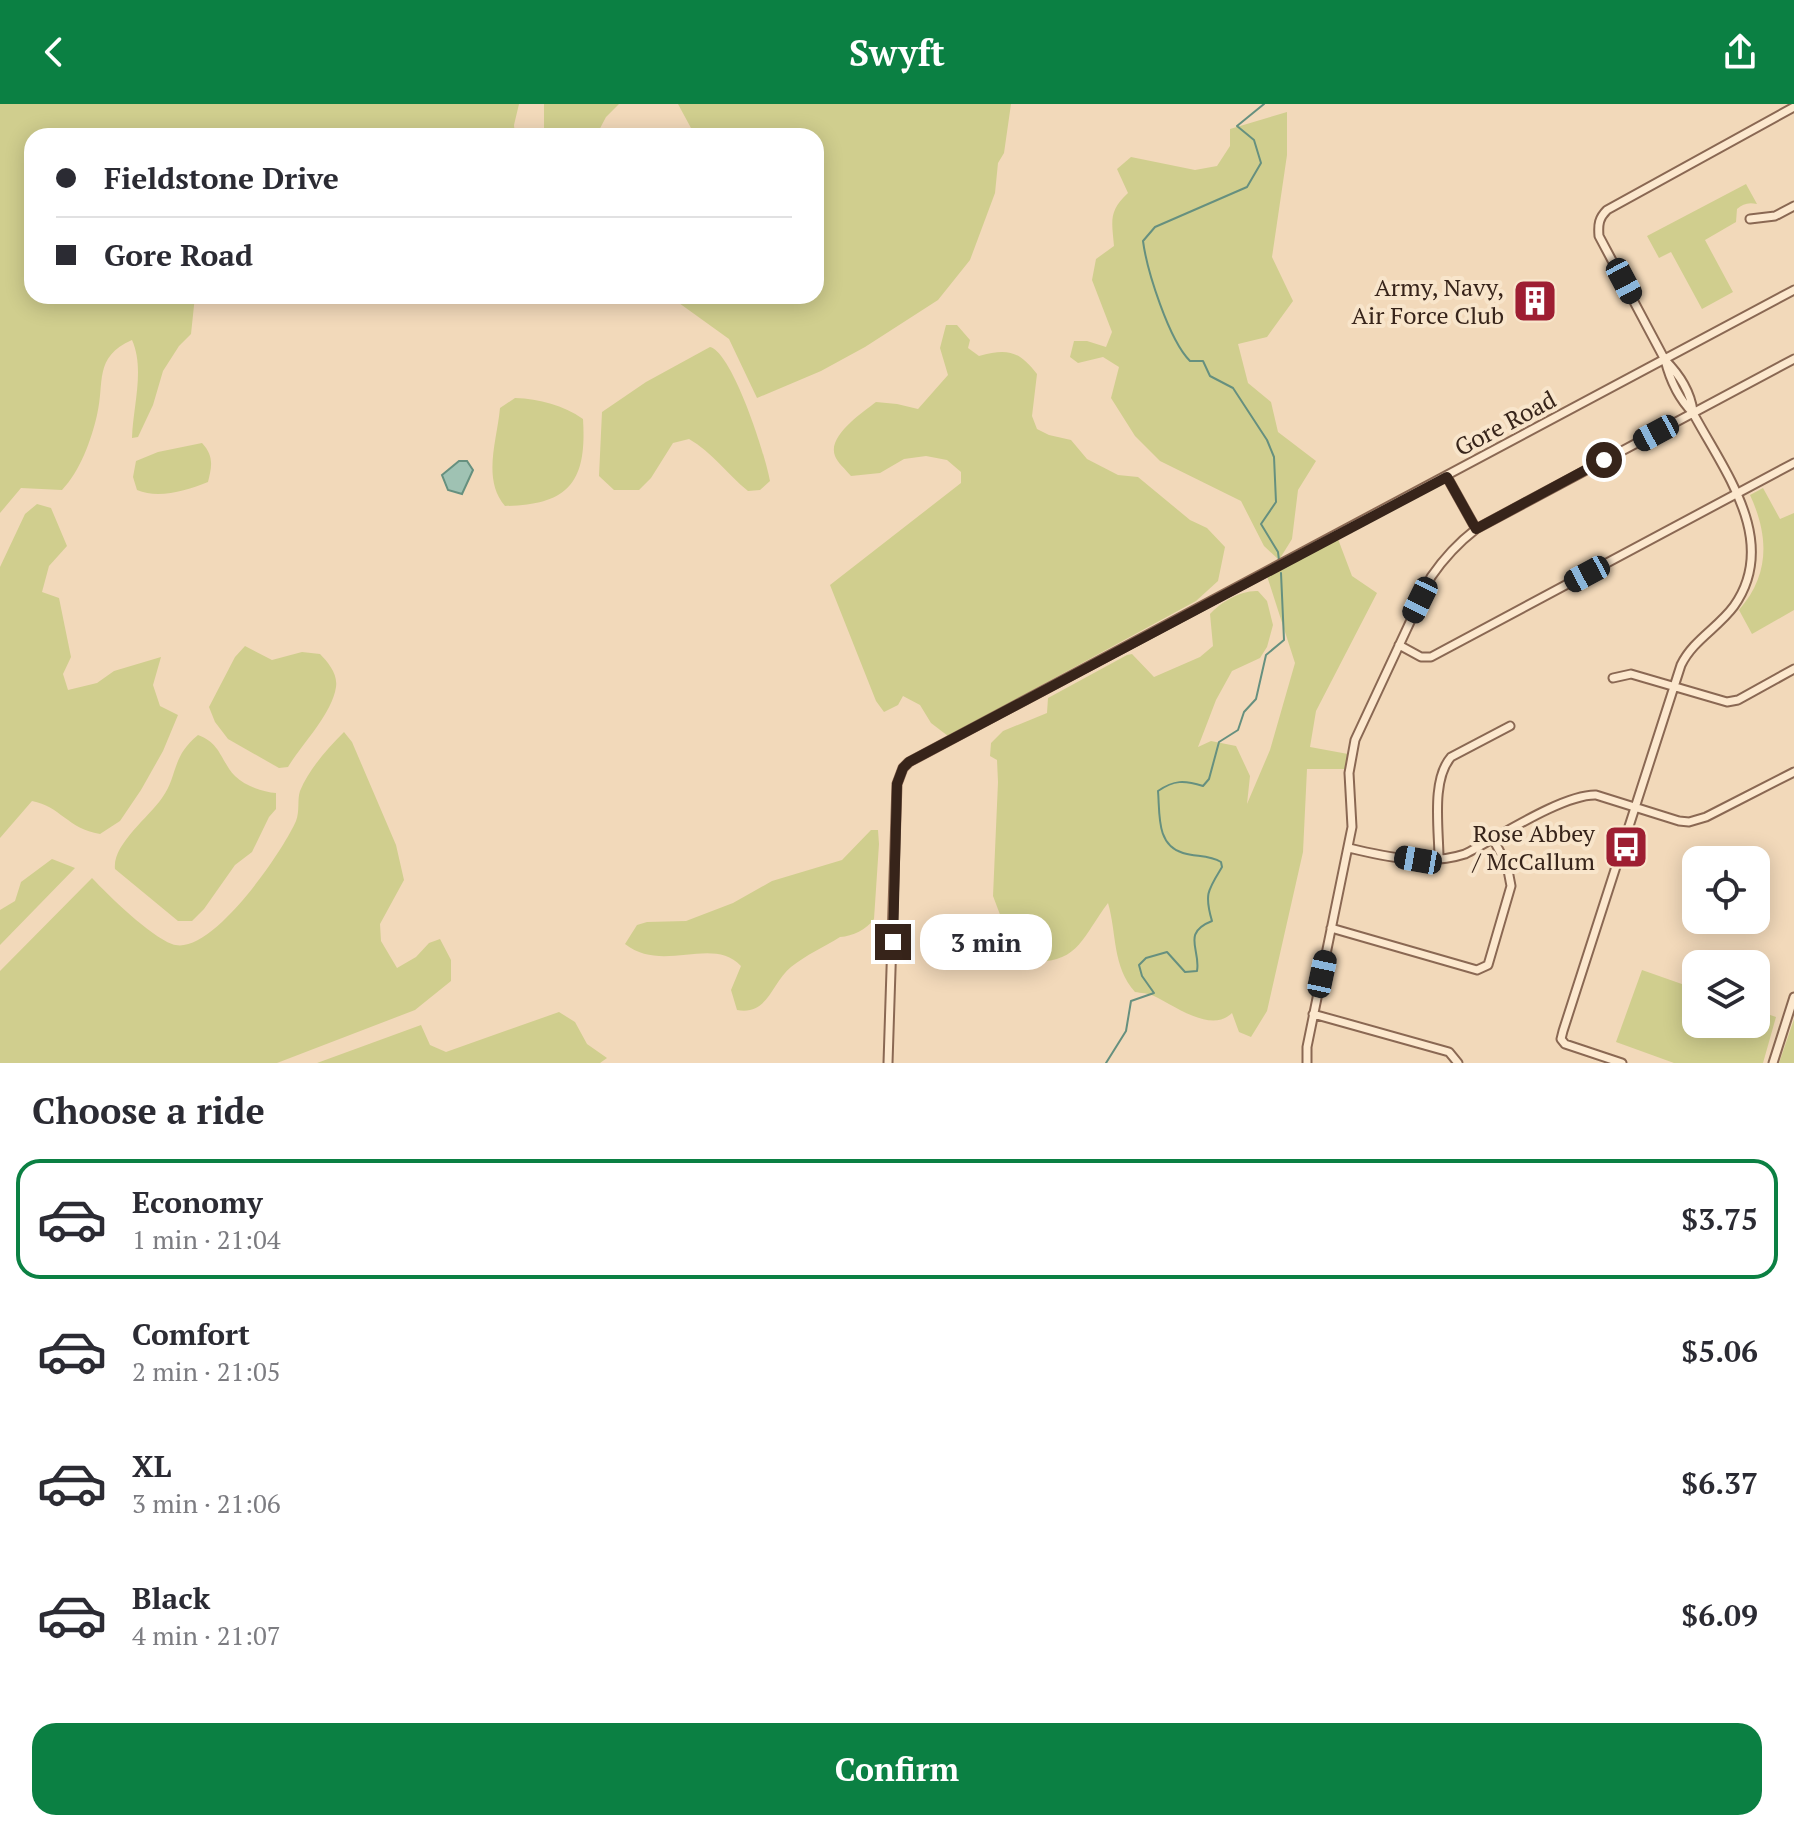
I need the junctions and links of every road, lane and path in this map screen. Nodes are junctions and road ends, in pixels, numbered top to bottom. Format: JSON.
{"nodes":[{"id":1,"x":1794,"y":107,"type":"edge"},
{"id":2,"x":1794,"y":206,"type":"edge"},
{"id":3,"x":1750,"y":219,"type":"dead end"},
{"id":4,"x":1794,"y":290,"type":"edge"},
{"id":5,"x":1794,"y":359,"type":"edge"},
{"id":6,"x":1665,"y":360,"type":"junction"},
{"id":7,"x":1693,"y":413,"type":"junction"},
{"id":8,"x":1794,"y":463,"type":"edge"},
{"id":9,"x":1447,"y":477,"type":"junction"},
{"id":10,"x":1736,"y":494,"type":"junction"},
{"id":11,"x":1476,"y":529,"type":"junction"},
{"id":12,"x":1399,"y":645,"type":"junction"},
{"id":13,"x":1794,"y":669,"type":"edge"},
{"id":14,"x":1613,"y":678,"type":"dead end"},
{"id":15,"x":1673,"y":688,"type":"junction"},
{"id":16,"x":1510,"y":726,"type":"dead end"},
{"id":17,"x":1794,"y":772,"type":"edge"},
{"id":18,"x":1635,"y":808,"type":"junction"},
{"id":19,"x":1493,"y":839,"type":"junction"},
{"id":20,"x":1349,"y":848,"type":"junction"},
{"id":21,"x":1439,"y":859,"type":"junction"},
{"id":22,"x":1331,"y":928,"type":"junction"},
{"id":23,"x":1794,"y":997,"type":"edge"},
{"id":24,"x":1792,"y":1007,"type":"edge"},
{"id":25,"x":1313,"y":1014,"type":"junction"},
{"id":26,"x":888,"y":1063,"type":"edge"},
{"id":27,"x":1307,"y":1063,"type":"edge"},
{"id":28,"x":1458,"y":1063,"type":"edge"},
{"id":29,"x":1622,"y":1063,"type":"edge"},
{"id":30,"x":1773,"y":1063,"type":"edge"}],
"edges":[{"from":1,"to":6,"type":"street"},
{"from":2,"to":3,"type":"street"},
{"from":4,"to":6,"type":"street","name":"Gore Road"},
{"from":5,"to":7,"type":"street"},
{"from":6,"to":7,"type":"street"},
{"from":6,"to":9,"type":"street","name":"Gore Road"},
{"from":7,"to":10,"type":"street"},
{"from":7,"to":11,"type":"street"},
{"from":8,"to":10,"type":"street"},
{"from":9,"to":11,"type":"street"},
{"from":9,"to":26,"type":"street","name":"Gore Road"},
{"from":10,"to":12,"type":"street"},
{"from":10,"to":15,"type":"street"},
{"from":11,"to":12,"type":"street"},
{"from":12,"to":20,"type":"street"},
{"from":13,"to":15,"type":"street"},
{"from":14,"to":15,"type":"street"},
{"from":15,"to":18,"type":"street"},
{"from":16,"to":21,"type":"street"},
{"from":17,"to":18,"type":"street"},
{"from":18,"to":19,"type":"street"},
{"from":18,"to":29,"type":"street"},
{"from":19,"to":21,"type":"street"},
{"from":19,"to":22,"type":"street"},
{"from":20,"to":21,"type":"street"},
{"from":20,"to":22,"type":"street"},
{"from":22,"to":25,"type":"street"},
{"from":23,"to":24,"type":"street"},
{"from":24,"to":30,"type":"street"},
{"from":25,"to":27,"type":"street"},
{"from":25,"to":28,"type":"street"}]}
